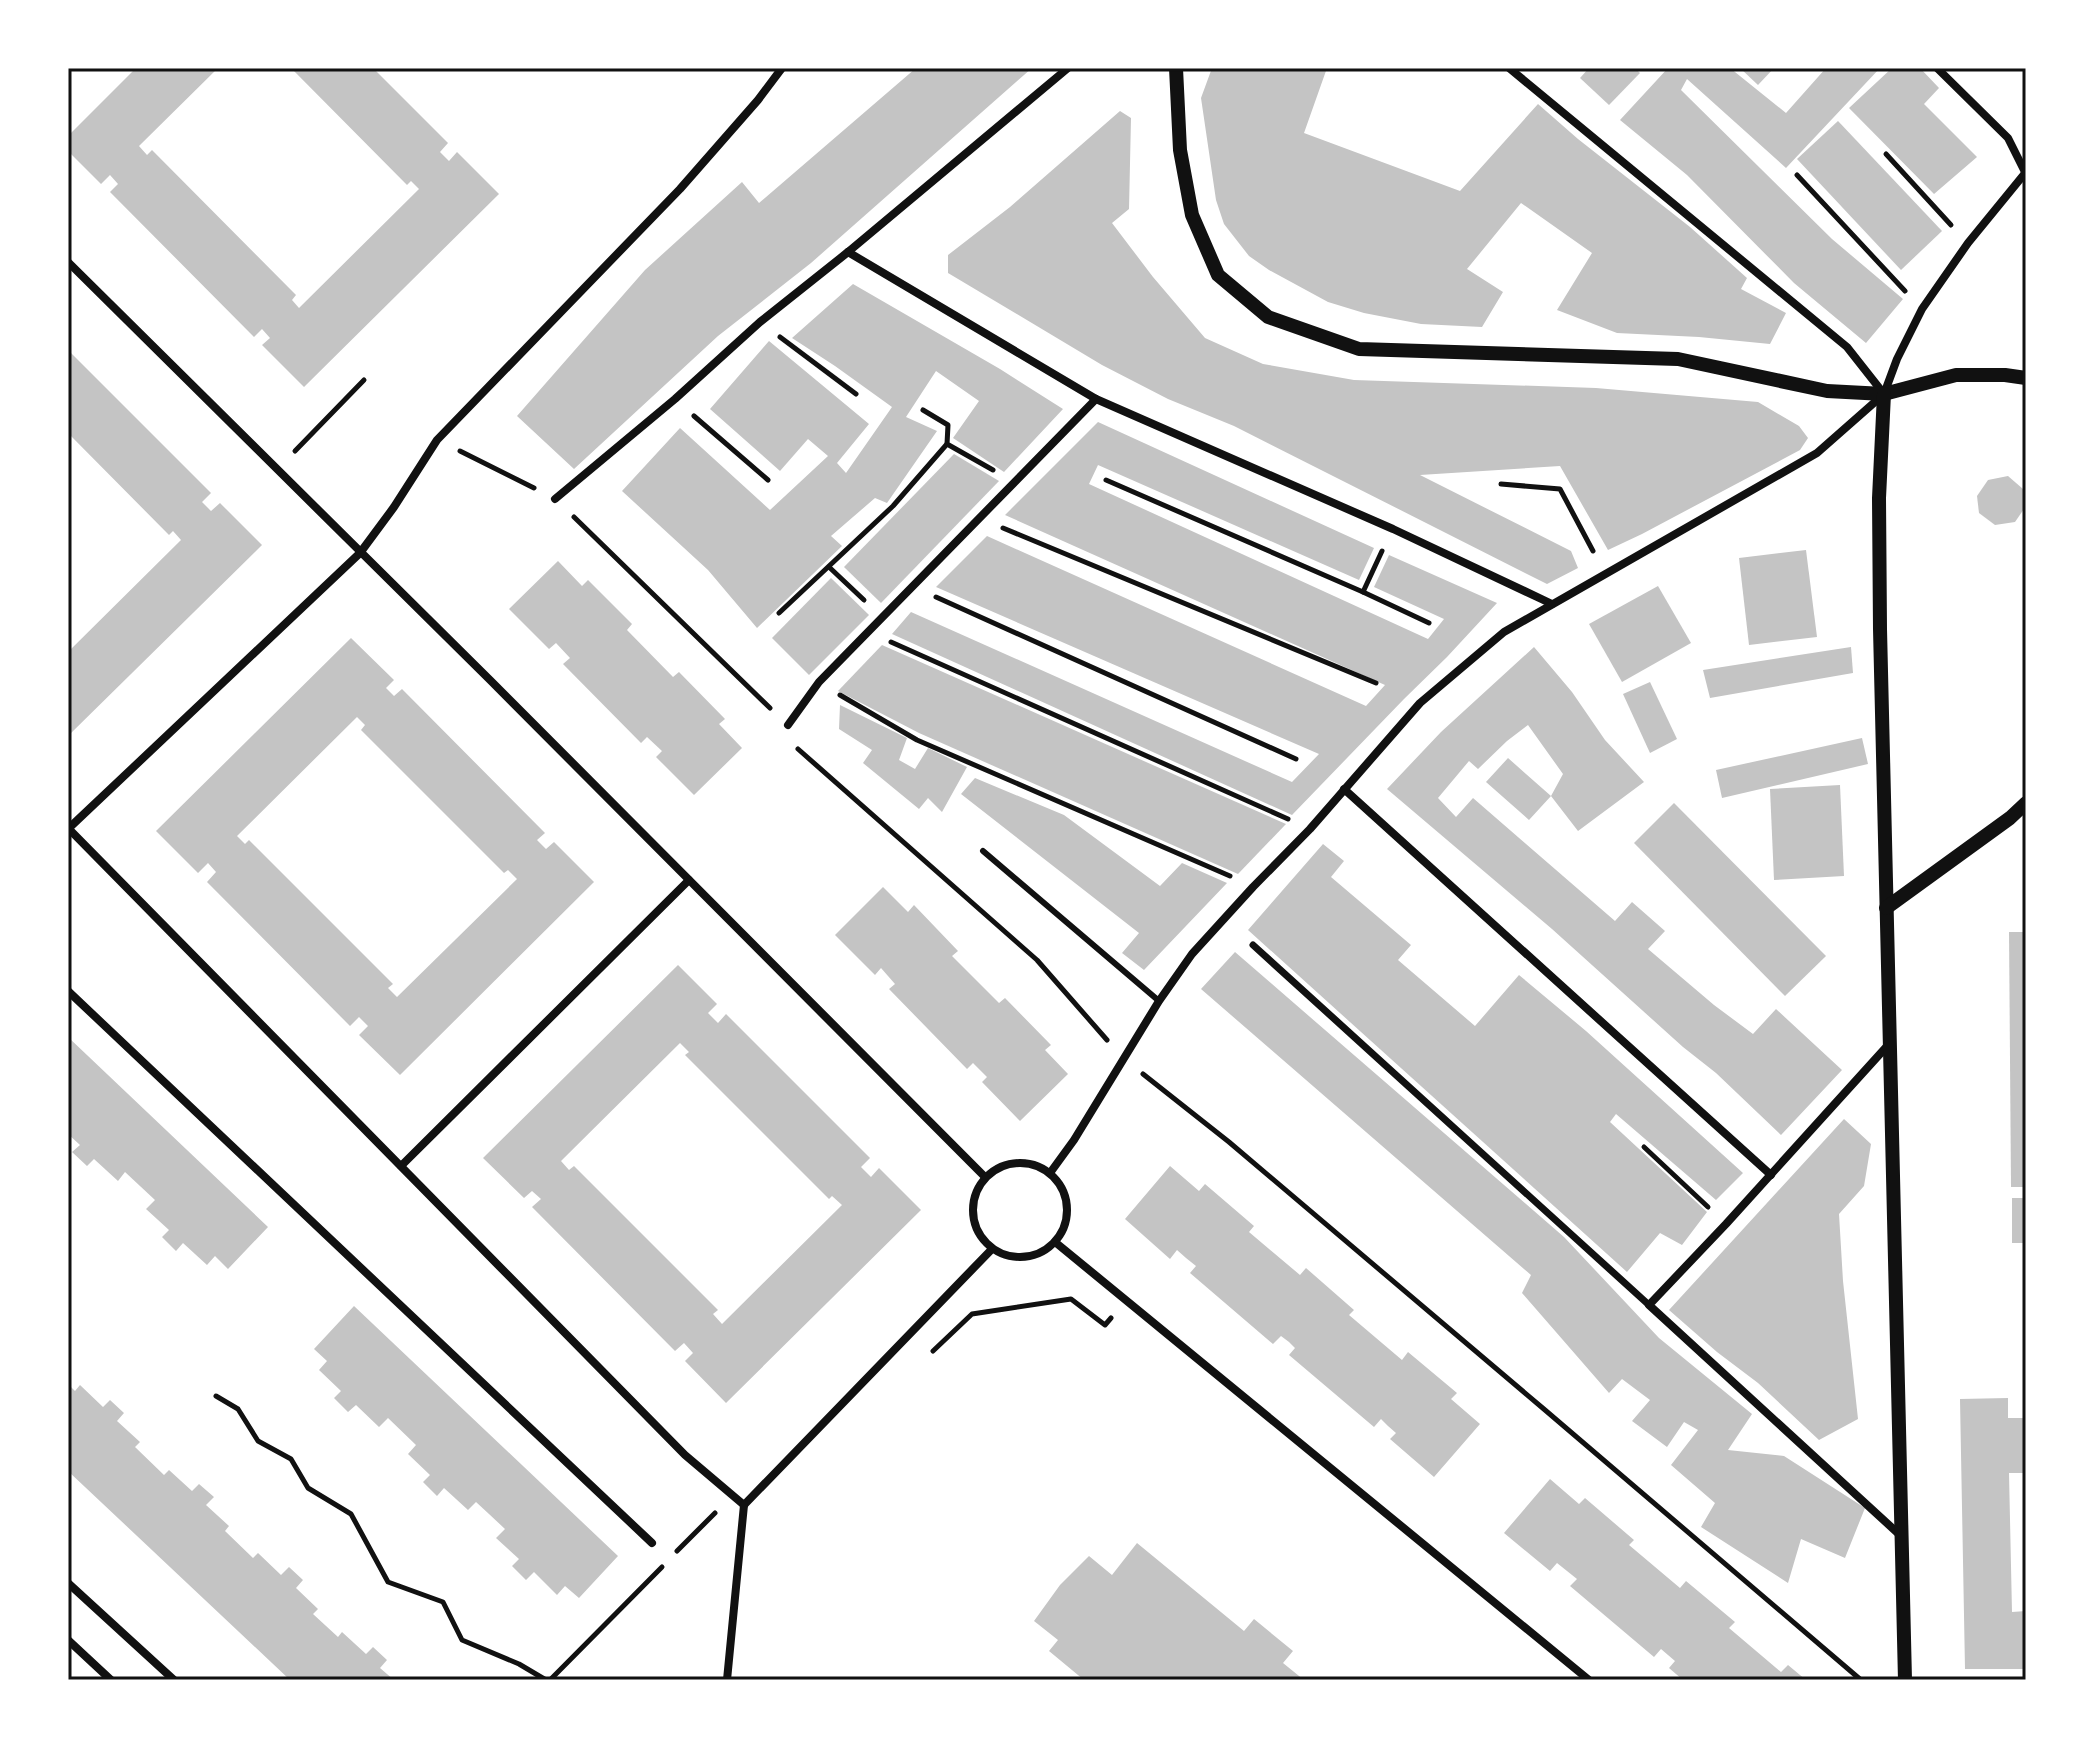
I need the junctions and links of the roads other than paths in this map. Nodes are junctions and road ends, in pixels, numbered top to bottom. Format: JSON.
{"nodes":[{"id":1,"x":782,"y":68,"type":"edge"},
{"id":2,"x":1068,"y":68,"type":"edge"},
{"id":3,"x":1176,"y":68,"type":"edge"},
{"id":4,"x":1509,"y":68,"type":"edge"},
{"id":5,"x":1937,"y":68,"type":"edge"},
{"id":6,"x":2026,"y":173,"type":"edge"},
{"id":7,"x":848,"y":252,"type":"junction"},
{"id":8,"x":68,"y":262,"type":"edge"},
{"id":9,"x":2026,"y":378,"type":"edge"},
{"id":10,"x":1884,"y":394,"type":"junction"},
{"id":11,"x":1096,"y":399,"type":"junction"},
{"id":12,"x":555,"y":499,"type":"road end"},
{"id":13,"x":360,"y":553,"type":"junction"},
{"id":14,"x":1552,"y":604,"type":"junction"},
{"id":15,"x":788,"y":725,"type":"road end"},
{"id":16,"x":1344,"y":789,"type":"junction"},
{"id":17,"x":2026,"y":803,"type":"edge"},
{"id":18,"x":68,"y":828,"type":"edge"},
{"id":19,"x":983,"y":851,"type":"dead end"},
{"id":20,"x":689,"y":880,"type":"junction"},
{"id":21,"x":1886,"y":908,"type":"junction"},
{"id":22,"x":1253,"y":945,"type":"dead end"},
{"id":23,"x":68,"y":991,"type":"edge"},
{"id":24,"x":1159,"y":1001,"type":"junction"},
{"id":25,"x":1890,"y":1043,"type":"junction"},
{"id":26,"x":401,"y":1166,"type":"junction"},
{"id":27,"x":1050,"y":1173,"type":"junction"},
{"id":28,"x":1771,"y":1175,"type":"junction"},
{"id":29,"x":985,"y":1177,"type":"junction"},
{"id":30,"x":1055,"y":1242,"type":"junction"},
{"id":31,"x":992,"y":1249,"type":"junction"},
{"id":32,"x":1649,"y":1305,"type":"junction"},
{"id":33,"x":744,"y":1505,"type":"junction"},
{"id":34,"x":1901,"y":1536,"type":"junction"},
{"id":35,"x":652,"y":1543,"type":"dead end"},
{"id":36,"x":68,"y":1583,"type":"edge"},
{"id":37,"x":68,"y":1640,"type":"edge"},
{"id":38,"x":111,"y":1680,"type":"edge"},
{"id":39,"x":174,"y":1680,"type":"edge"},
{"id":40,"x":727,"y":1680,"type":"edge"},
{"id":41,"x":1589,"y":1680,"type":"edge"},
{"id":42,"x":1905,"y":1680,"type":"edge"}],
"edges":[{"from":1,"to":13,"type":"street"},
{"from":2,"to":7,"type":"street"},
{"from":3,"to":10,"type":"street"},
{"from":4,"to":10,"type":"street"},
{"from":5,"to":6,"type":"street"},
{"from":6,"to":10,"type":"street"},
{"from":7,"to":11,"type":"street"},
{"from":7,"to":12,"type":"street"},
{"from":8,"to":13,"type":"street"},
{"from":9,"to":10,"type":"street"},
{"from":10,"to":14,"type":"street"},
{"from":10,"to":21,"type":"street"},
{"from":11,"to":14,"type":"street"},
{"from":11,"to":15,"type":"street"},
{"from":13,"to":18,"type":"street"},
{"from":13,"to":20,"type":"street"},
{"from":14,"to":16,"type":"street"},
{"from":16,"to":24,"type":"street"},
{"from":16,"to":28,"type":"street"},
{"from":17,"to":21,"type":"street"},
{"from":18,"to":26,"type":"street"},
{"from":19,"to":24,"type":"lane"},
{"from":20,"to":26,"type":"street"},
{"from":20,"to":29,"type":"street"},
{"from":21,"to":25,"type":"street"},
{"from":22,"to":32,"type":"street"},
{"from":23,"to":35,"type":"street"},
{"from":24,"to":27,"type":"street"},
{"from":25,"to":28,"type":"street"},
{"from":25,"to":34,"type":"street"},
{"from":26,"to":33,"type":"street"},
{"from":27,"to":29,"type":"street"},
{"from":27,"to":30,"type":"street"},
{"from":28,"to":32,"type":"street"},
{"from":29,"to":31,"type":"street"},
{"from":30,"to":31,"type":"street"},
{"from":30,"to":41,"type":"street"},
{"from":31,"to":33,"type":"street"},
{"from":32,"to":34,"type":"street"},
{"from":33,"to":40,"type":"street"},
{"from":34,"to":42,"type":"street"},
{"from":36,"to":39,"type":"street"},
{"from":37,"to":38,"type":"street"}]}
